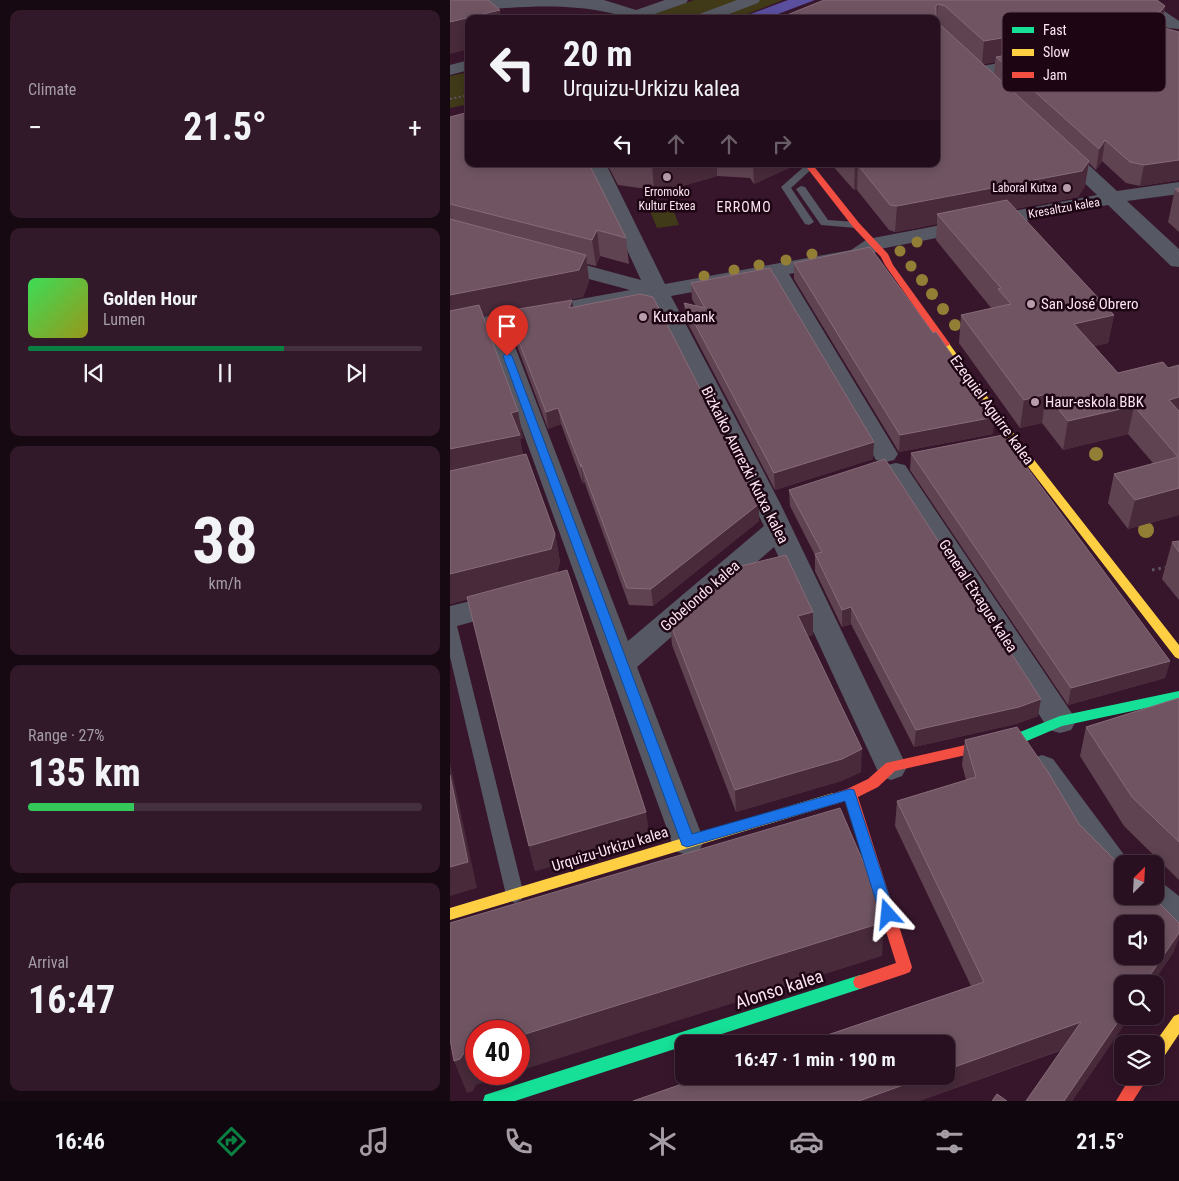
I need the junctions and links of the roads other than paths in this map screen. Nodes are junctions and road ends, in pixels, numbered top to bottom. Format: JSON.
{"nodes":[{"id":1,"x":546,"y":0,"type":"edge"},
{"id":2,"x":558,"y":0,"type":"edge"},
{"id":3,"x":680,"y":0,"type":"edge"},
{"id":4,"x":752,"y":0,"type":"edge"},
{"id":5,"x":1137,"y":0,"type":"edge"},
{"id":6,"x":450,"y":8,"type":"edge"},
{"id":7,"x":1150,"y":12,"type":"edge"},
{"id":8,"x":633,"y":15,"type":"edge"},
{"id":9,"x":643,"y":15,"type":"edge"},
{"id":10,"x":711,"y":15,"type":"edge"},
{"id":11,"x":1002,"y":63,"type":"edge"},
{"id":12,"x":465,"y":66,"type":"edge"},
{"id":13,"x":450,"y":70,"type":"edge"},
{"id":14,"x":994,"y":88,"type":"edge"},
{"id":15,"x":1044,"y":135,"type":"edge"},
{"id":16,"x":597,"y":167,"type":"edge"},
{"id":17,"x":807,"y":167,"type":"edge"},
{"id":18,"x":811,"y":167,"type":"edge"},
{"id":19,"x":1179,"y":188,"type":"edge"},
{"id":20,"x":801,"y":189,"type":"dead end"},
{"id":21,"x":1113,"y":199,"type":"junction"},
{"id":22,"x":809,"y":222,"type":"dead end"},
{"id":23,"x":856,"y":225,"type":"junction"},
{"id":24,"x":873,"y":244,"type":"junction"},
{"id":25,"x":534,"y":258,"type":"edge"},
{"id":26,"x":1179,"y":261,"type":"edge"},
{"id":27,"x":776,"y":271,"type":"junction"},
{"id":28,"x":657,"y":291,"type":"junction"},
{"id":29,"x":494,"y":321,"type":"junction"},
{"id":30,"x":450,"y":330,"type":"edge"},
{"id":31,"x":1013,"y":440,"type":"junction"},
{"id":32,"x":985,"y":446,"type":"edge"},
{"id":33,"x":920,"y":458,"type":"edge"},
{"id":34,"x":549,"y":468,"type":"junction"},
{"id":35,"x":866,"y":472,"type":"edge"},
{"id":36,"x":522,"y":474,"type":"edge"},
{"id":37,"x":780,"y":509,"type":"junction"},
{"id":38,"x":591,"y":579,"type":"junction"},
{"id":39,"x":563,"y":587,"type":"edge"},
{"id":40,"x":535,"y":594,"type":"edge"},
{"id":41,"x":450,"y":617,"type":"edge"},
{"id":42,"x":450,"y":626,"type":"edge"},
{"id":43,"x":1179,"y":654,"type":"edge"},
{"id":44,"x":622,"y":663,"type":"junction"},
{"id":45,"x":1179,"y":696,"type":"edge"},
{"id":46,"x":1060,"y":721,"type":"junction"},
{"id":47,"x":1022,"y":737,"type":"junction"},
{"id":48,"x":891,"y":767,"type":"junction"},
{"id":49,"x":850,"y":794,"type":"junction"},
{"id":50,"x":687,"y":841,"type":"junction"},
{"id":51,"x":1114,"y":867,"type":"edge"},
{"id":52,"x":514,"y":894,"type":"junction"},
{"id":53,"x":1164,"y":904,"type":"edge"},
{"id":54,"x":450,"y":914,"type":"edge"},
{"id":55,"x":1179,"y":916,"type":"edge"},
{"id":56,"x":1179,"y":1021,"type":"edge"},
{"id":57,"x":1164,"y":1043,"type":"edge"},
{"id":58,"x":1135,"y":1085,"type":"edge"},
{"id":59,"x":491,"y":1101,"type":"edge"},
{"id":60,"x":1124,"y":1101,"type":"edge"}],
"edges":[{"from":1,"to":6,"type":"street"},
{"from":2,"to":8,"type":"street"},
{"from":3,"to":9,"type":"street"},
{"from":4,"to":10,"type":"street"},
{"from":5,"to":7,"type":"street"},
{"from":11,"to":14,"type":"street"},
{"from":12,"to":13,"type":"street"},
{"from":15,"to":21,"type":"street"},
{"from":16,"to":28,"type":"street","name":"Bizkaiko Aurrezki Kutxa kalea"},
{"from":17,"to":22,"type":"lane"},
{"from":18,"to":23,"type":"street","name":"Ezequiel Aguirre kalea"},
{"from":19,"to":21,"type":"street","name":"Kresaltzu kalea"},
{"from":20,"to":23,"type":"lane"},
{"from":21,"to":24,"type":"street","name":"Kresaltzu kalea"},
{"from":21,"to":26,"type":"street"},
{"from":23,"to":24,"type":"street","name":"Ezequiel Aguirre kalea"},
{"from":24,"to":27,"type":"street","name":"Kresaltzu kalea"},
{"from":24,"to":31,"type":"street","name":"Ezequiel Aguirre kalea"},
{"from":25,"to":28,"type":"street"},
{"from":27,"to":28,"type":"street","name":"Kresaltzu kalea"},
{"from":27,"to":46,"type":"street","name":"General Etxague kalea"},
{"from":28,"to":29,"type":"street","name":"Kresaltzu kalea"},
{"from":28,"to":37,"type":"street","name":"Bizkaiko Aurrezki Kutxa kalea"},
{"from":29,"to":30,"type":"street","name":"Kresaltzu kalea"},
{"from":29,"to":34,"type":"street"},
{"from":31,"to":32,"type":"street"},
{"from":31,"to":43,"type":"street","name":"Ezequiel Aguirre kalea"},
{"from":33,"to":35,"type":"street"},
{"from":34,"to":36,"type":"street"},
{"from":34,"to":38,"type":"street"},
{"from":37,"to":44,"type":"street","name":"Gobelondo kalea"},
{"from":37,"to":48,"type":"street","name":"Bizkaiko Aurrezki Kutxa kalea"},
{"from":38,"to":39,"type":"street"},
{"from":38,"to":44,"type":"street"},
{"from":40,"to":41,"type":"street"},
{"from":42,"to":52,"type":"lane"},
{"from":44,"to":50,"type":"street"},
{"from":45,"to":46,"type":"street"},
{"from":46,"to":47,"type":"street"},
{"from":47,"to":48,"type":"street"},
{"from":47,"to":51,"type":"street"},
{"from":48,"to":49,"type":"street","name":"Urquizu-Urkizu kalea"},
{"from":49,"to":50,"type":"street","name":"Urquizu-Urkizu kalea"},
{"from":49,"to":59,"type":"street","name":"Alonso kalea"},
{"from":50,"to":52,"type":"street","name":"Urquizu-Urkizu kalea"},
{"from":52,"to":54,"type":"street","name":"Urquizu-Urkizu kalea"},
{"from":53,"to":55,"type":"street"},
{"from":56,"to":57,"type":"street"},
{"from":58,"to":60,"type":"street"}]}
